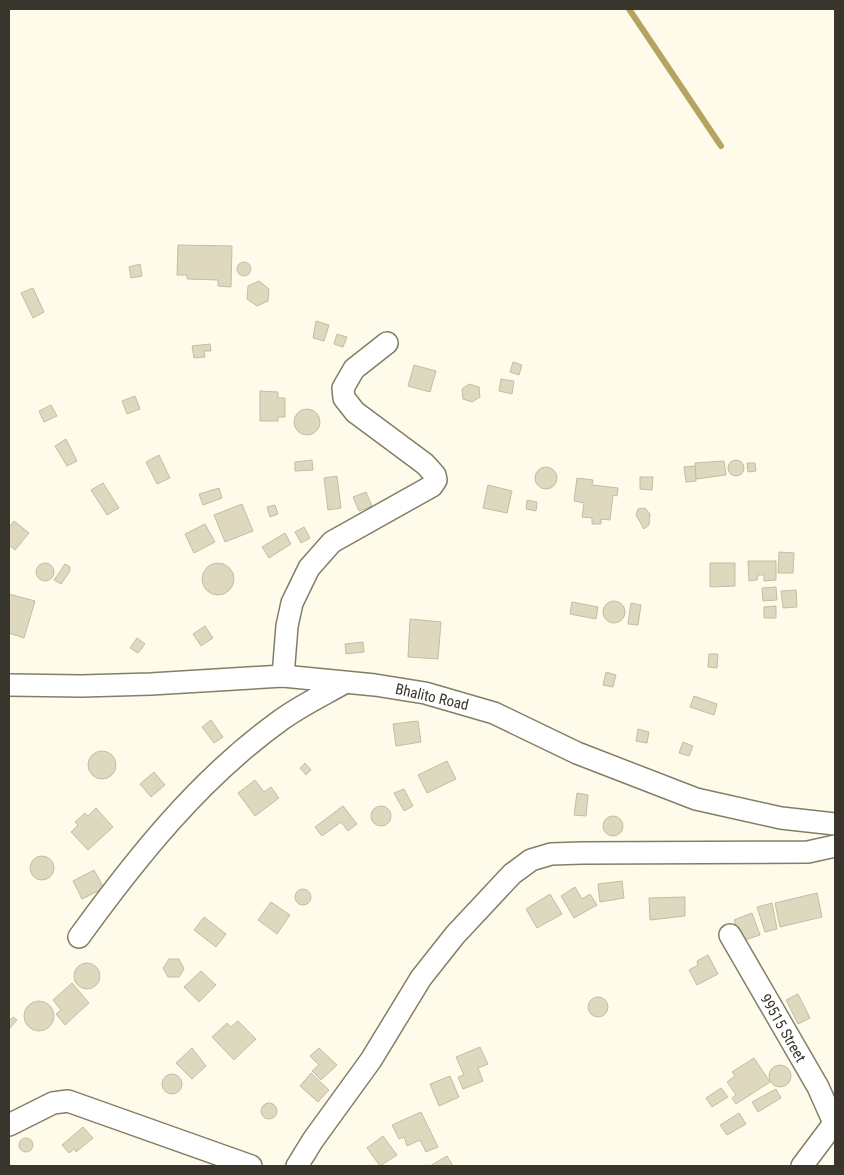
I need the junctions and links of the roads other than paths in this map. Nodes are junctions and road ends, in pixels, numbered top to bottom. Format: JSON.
{"nodes":[{"id":1,"x":387,"y":343,"type":"dead end"},
{"id":2,"x":283,"y":676,"type":"junction"},
{"id":3,"x":344,"y":683,"type":"junction"},
{"id":4,"x":9,"y":685,"type":"edge"},
{"id":5,"x":835,"y":824,"type":"edge"},
{"id":6,"x":835,"y":846,"type":"edge"},
{"id":7,"x":730,"y":936,"type":"dead end"},
{"id":8,"x":79,"y":937,"type":"dead end"},
{"id":9,"x":835,"y":1122,"type":"edge"},
{"id":10,"x":9,"y":1125,"type":"edge"},
{"id":11,"x":251,"y":1166,"type":"edge"},
{"id":12,"x":297,"y":1166,"type":"edge"},
{"id":13,"x":802,"y":1166,"type":"edge"}],
"edges":[{"from":1,"to":2,"type":"street"},
{"from":2,"to":3,"type":"street","name":"Bhalito Road"},
{"from":2,"to":4,"type":"street","name":"Bhalito Road"},
{"from":3,"to":5,"type":"street","name":"Bhalito Road"},
{"from":3,"to":8,"type":"street"},
{"from":6,"to":12,"type":"street"},
{"from":7,"to":9,"type":"street","name":"99515 Street"},
{"from":9,"to":13,"type":"street"},
{"from":10,"to":11,"type":"street"}]}
